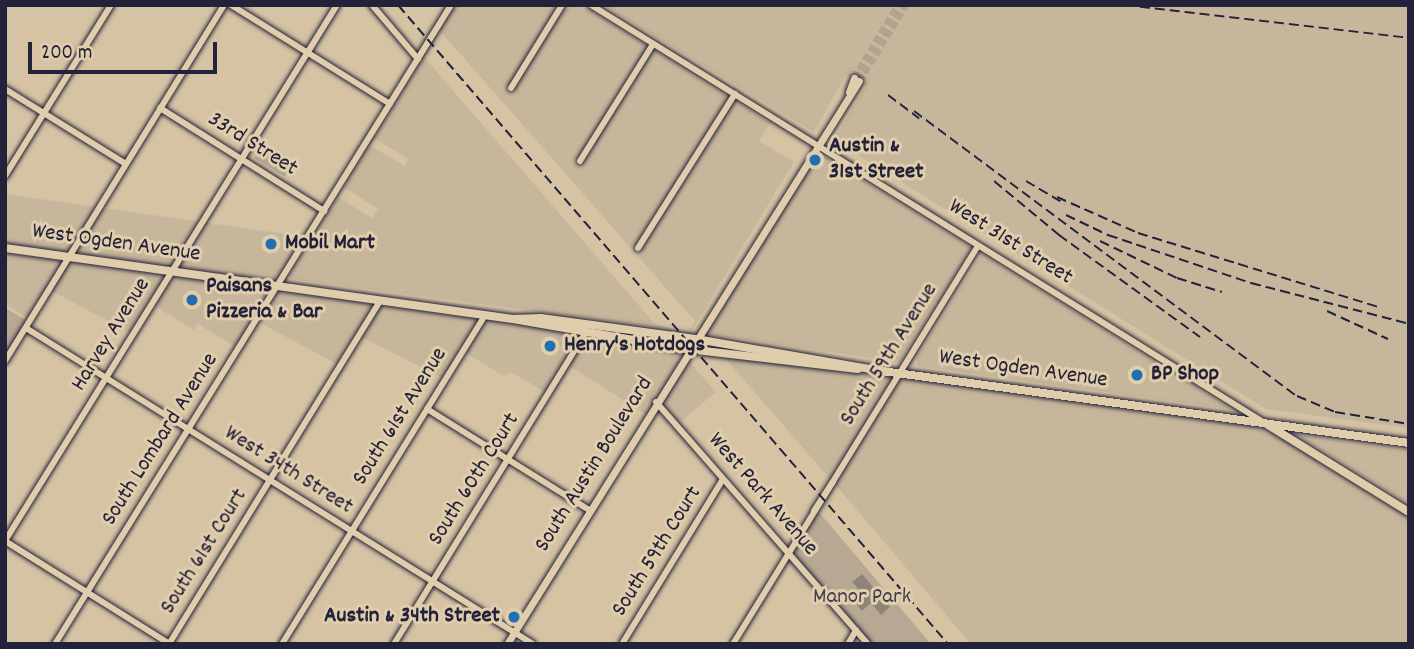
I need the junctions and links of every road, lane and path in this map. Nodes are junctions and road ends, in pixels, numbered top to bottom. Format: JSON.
{"nodes":[{"id":1,"x":111,"y":5,"type":"edge"},
{"id":2,"x":224,"y":5,"type":"edge"},
{"id":3,"x":231,"y":5,"type":"edge"},
{"id":4,"x":337,"y":5,"type":"edge"},
{"id":5,"x":372,"y":5,"type":"edge"},
{"id":6,"x":451,"y":5,"type":"edge"},
{"id":7,"x":562,"y":5,"type":"edge"},
{"id":8,"x":591,"y":5,"type":"edge"},
{"id":9,"x":653,"y":44,"type":"junction"},
{"id":10,"x":307,"y":53,"type":"junction"},
{"id":11,"x":418,"y":59,"type":"junction"},
{"id":12,"x":856,"y":80,"type":"tunnel mouth"},
{"id":13,"x":511,"y":88,"type":"dead end"},
{"id":14,"x":5,"y":89,"type":"edge"},
{"id":15,"x":735,"y":94,"type":"junction"},
{"id":16,"x":390,"y":104,"type":"junction"},
{"id":17,"x":160,"y":108,"type":"junction"},
{"id":18,"x":44,"y":113,"type":"junction"},
{"id":19,"x":817,"y":144,"type":"junction"},
{"id":20,"x":241,"y":159,"type":"junction"},
{"id":21,"x":580,"y":161,"type":"dead end"},
{"id":22,"x":126,"y":164,"type":"junction"},
{"id":23,"x":5,"y":176,"type":"edge"},
{"id":24,"x":324,"y":211,"type":"junction"},
{"id":25,"x":978,"y":246,"type":"junction"},
{"id":26,"x":5,"y":248,"type":"edge"},
{"id":27,"x":638,"y":248,"type":"dead end"},
{"id":28,"x":69,"y":257,"type":"junction"},
{"id":29,"x":172,"y":270,"type":"junction"},
{"id":30,"x":277,"y":286,"type":"junction"},
{"id":31,"x":380,"y":301,"type":"junction"},
{"id":32,"x":485,"y":315,"type":"junction"},
{"id":33,"x":513,"y":319,"type":"junction"},
{"id":34,"x":26,"y":328,"type":"junction"},
{"id":35,"x":585,"y":334,"type":"junction"},
{"id":36,"x":696,"y":339,"type":"junction"},
{"id":37,"x":689,"y":350,"type":"junction"},
{"id":38,"x":5,"y":361,"type":"edge"},
{"id":39,"x":882,"y":370,"type":"junction"},
{"id":40,"x":900,"y":373,"type":"junction"},
{"id":41,"x":106,"y":378,"type":"junction"},
{"id":42,"x":656,"y":402,"type":"junction"},
{"id":43,"x":427,"y":409,"type":"junction"},
{"id":44,"x":1265,"y":423,"type":"junction"},
{"id":45,"x":188,"y":429,"type":"junction"},
{"id":46,"x":1409,"y":443,"type":"edge"},
{"id":47,"x":508,"y":459,"type":"junction"},
{"id":48,"x":723,"y":479,"type":"junction"},
{"id":49,"x":270,"y":480,"type":"junction"},
{"id":50,"x":589,"y":510,"type":"junction"},
{"id":51,"x":1409,"y":512,"type":"edge"},
{"id":52,"x":351,"y":531,"type":"junction"},
{"id":53,"x":5,"y":541,"type":"edge"},
{"id":54,"x":789,"y":553,"type":"junction"},
{"id":55,"x":432,"y":581,"type":"junction"},
{"id":56,"x":88,"y":592,"type":"junction"},
{"id":57,"x":856,"y":630,"type":"junction"},
{"id":58,"x":514,"y":632,"type":"junction"},
{"id":59,"x":55,"y":644,"type":"edge"},
{"id":60,"x":169,"y":644,"type":"edge"},
{"id":61,"x":282,"y":644,"type":"edge"},
{"id":62,"x":394,"y":644,"type":"edge"},
{"id":63,"x":507,"y":644,"type":"edge"},
{"id":64,"x":533,"y":644,"type":"edge"},
{"id":65,"x":622,"y":644,"type":"edge"},
{"id":66,"x":733,"y":644,"type":"edge"},
{"id":67,"x":848,"y":644,"type":"edge"},
{"id":68,"x":868,"y":644,"type":"edge"}],
"edges":[{"from":1,"to":18,"type":"street"},
{"from":2,"to":17,"type":"street"},
{"from":3,"to":10,"type":"street"},
{"from":4,"to":10,"type":"street","name":"Harvey Avenue"},
{"from":5,"to":11,"type":"street"},
{"from":6,"to":11,"type":"street","name":"South Lombard Avenue"},
{"from":7,"to":13,"type":"street"},
{"from":8,"to":9,"type":"street","name":"West 31st Street"},
{"from":9,"to":15,"type":"street","name":"West 31st Street"},
{"from":9,"to":21,"type":"street"},
{"from":10,"to":16,"type":"street"},
{"from":10,"to":20,"type":"street","name":"Harvey Avenue"},
{"from":11,"to":16,"type":"street","name":"South Lombard Avenue"},
{"from":12,"to":19,"type":"street","name":"South Austin Boulevard"},
{"from":14,"to":18,"type":"street"},
{"from":15,"to":19,"type":"street","name":"West 31st Street"},
{"from":15,"to":27,"type":"street"},
{"from":16,"to":24,"type":"street","name":"South Lombard Avenue"},
{"from":17,"to":20,"type":"street","name":"33rd Street"},
{"from":17,"to":22,"type":"street"},
{"from":18,"to":22,"type":"street"},
{"from":18,"to":23,"type":"street"},
{"from":19,"to":25,"type":"street","name":"West 31st Street"},
{"from":19,"to":36,"type":"street","name":"South Austin Boulevard"},
{"from":20,"to":24,"type":"street","name":"33rd Street"},
{"from":20,"to":29,"type":"street","name":"Harvey Avenue"},
{"from":22,"to":28,"type":"street"},
{"from":24,"to":30,"type":"street","name":"South Lombard Avenue"},
{"from":25,"to":40,"type":"street","name":"South 59th Avenue"},
{"from":25,"to":44,"type":"street","name":"West 31st Street"},
{"from":26,"to":28,"type":"main road","name":"West Ogden Avenue"},
{"from":28,"to":29,"type":"main road","name":"West Ogden Avenue"},
{"from":28,"to":34,"type":"street"},
{"from":29,"to":30,"type":"main road","name":"West Ogden Avenue"},
{"from":29,"to":41,"type":"street","name":"Harvey Avenue"},
{"from":30,"to":31,"type":"main road","name":"West Ogden Avenue"},
{"from":30,"to":45,"type":"street","name":"South Lombard Avenue"},
{"from":31,"to":32,"type":"main road","name":"West Ogden Avenue"},
{"from":31,"to":49,"type":"street","name":"South 61st Court"},
{"from":32,"to":33,"type":"main road","name":"West Ogden Avenue"},
{"from":32,"to":43,"type":"street","name":"South 61st Avenue"},
{"from":33,"to":35,"type":"main road","name":"West Ogden Avenue"},
{"from":33,"to":36,"type":"main road","name":"West Ogden Avenue"},
{"from":34,"to":38,"type":"street"},
{"from":34,"to":41,"type":"street","name":"West 34th Street"},
{"from":35,"to":37,"type":"main road","name":"West Ogden Avenue"},
{"from":35,"to":47,"type":"street","name":"South 60th Court"},
{"from":36,"to":37,"type":"street","name":"South Austin Boulevard"},
{"from":36,"to":39,"type":"main road","name":"West Ogden Avenue"},
{"from":37,"to":39,"type":"main road","name":"West Ogden Avenue"},
{"from":37,"to":42,"type":"street","name":"South Austin Boulevard"},
{"from":39,"to":40,"type":"main road","name":"West Ogden Avenue"},
{"from":40,"to":44,"type":"main road","name":"West Ogden Avenue"},
{"from":40,"to":54,"type":"street","name":"South 59th Avenue"},
{"from":41,"to":45,"type":"street","name":"West 34th Street"},
{"from":41,"to":53,"type":"street","name":"Harvey Avenue"},
{"from":42,"to":48,"type":"street","name":"West Park Avenue"},
{"from":42,"to":50,"type":"street","name":"South Austin Boulevard"},
{"from":43,"to":47,"type":"street"},
{"from":43,"to":52,"type":"street","name":"South 61st Avenue"},
{"from":44,"to":46,"type":"main road","name":"West Ogden Avenue"},
{"from":44,"to":51,"type":"main road","name":"West 31st Street"},
{"from":45,"to":49,"type":"street","name":"West 34th Street"},
{"from":45,"to":56,"type":"street","name":"South Lombard Avenue"},
{"from":47,"to":50,"type":"street"},
{"from":47,"to":55,"type":"street","name":"South 60th Court"},
{"from":48,"to":54,"type":"street","name":"West Park Avenue"},
{"from":48,"to":65,"type":"street","name":"South 59th Court"},
{"from":49,"to":52,"type":"street","name":"West 34th Street"},
{"from":49,"to":60,"type":"street","name":"South 61st Court"},
{"from":50,"to":58,"type":"street","name":"South Austin Boulevard"},
{"from":52,"to":55,"type":"street","name":"West 34th Street"},
{"from":52,"to":61,"type":"street","name":"South 61st Avenue"},
{"from":53,"to":56,"type":"street"},
{"from":54,"to":57,"type":"street","name":"West Park Avenue"},
{"from":54,"to":66,"type":"street","name":"South 59th Avenue"},
{"from":55,"to":58,"type":"street","name":"West 34th Street"},
{"from":55,"to":62,"type":"street","name":"South 60th Court"},
{"from":56,"to":59,"type":"street","name":"South Lombard Avenue"},
{"from":56,"to":60,"type":"street"},
{"from":57,"to":67,"type":"street"},
{"from":57,"to":68,"type":"street","name":"West Park Avenue"},
{"from":58,"to":63,"type":"street","name":"South Austin Boulevard"},
{"from":58,"to":64,"type":"street","name":"West 34th Street"}]}
